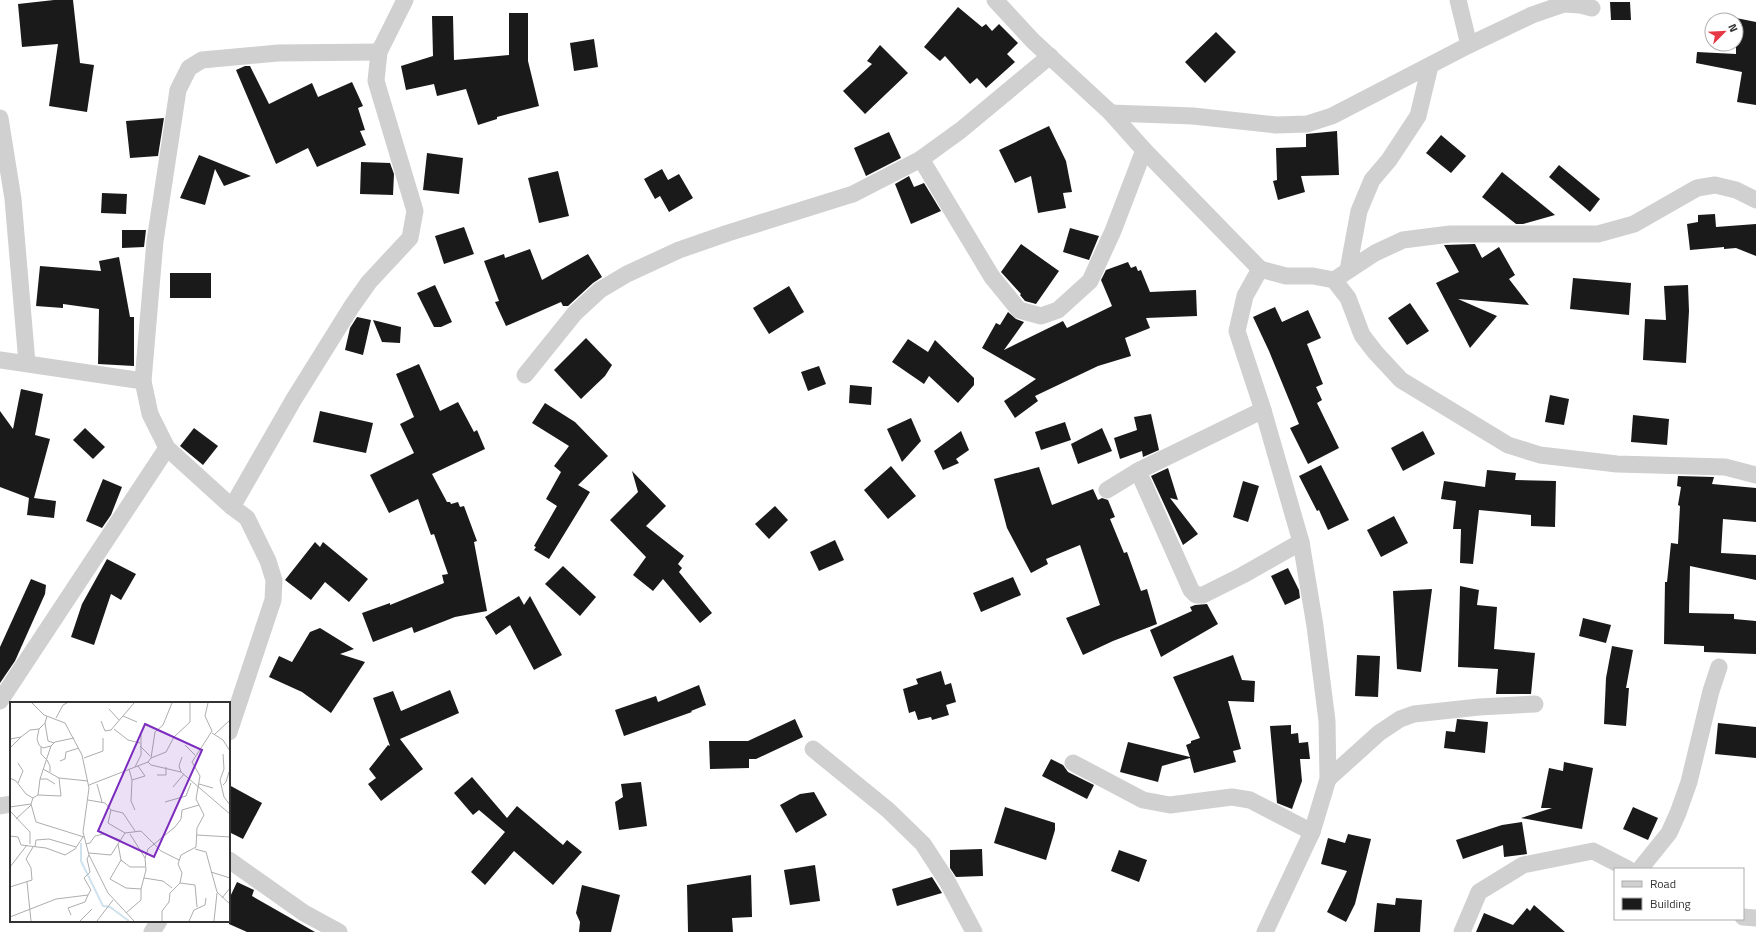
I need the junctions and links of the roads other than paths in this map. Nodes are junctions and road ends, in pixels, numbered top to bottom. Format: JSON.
{"nodes":[{"id":1,"x":405,"y":0,"type":"edge"},
{"id":2,"x":995,"y":0,"type":"edge"},
{"id":3,"x":1458,"y":0,"type":"edge"},
{"id":4,"x":1592,"y":8,"type":"dead end"},
{"id":5,"x":1469,"y":45,"type":"junction"},
{"id":6,"x":379,"y":52,"type":"junction"},
{"id":7,"x":1050,"y":56,"type":"junction"},
{"id":8,"x":1430,"y":66,"type":"junction"},
{"id":9,"x":1111,"y":113,"type":"junction"},
{"id":10,"x":0,"y":118,"type":"edge"},
{"id":11,"x":1144,"y":150,"type":"junction"},
{"id":12,"x":921,"y":160,"type":"junction"},
{"id":13,"x":1756,"y":200,"type":"edge"},
{"id":14,"x":1260,"y":269,"type":"junction"},
{"id":15,"x":1348,"y":270,"type":"junction"},
{"id":16,"x":1334,"y":280,"type":"junction"},
{"id":17,"x":0,"y":360,"type":"edge"},
{"id":18,"x":28,"y":363,"type":"junction"},
{"id":19,"x":525,"y":376,"type":"dead end"},
{"id":20,"x":143,"y":381,"type":"junction"},
{"id":21,"x":1263,"y":410,"type":"junction"},
{"id":22,"x":167,"y":448,"type":"junction"},
{"id":23,"x":1138,"y":471,"type":"junction"},
{"id":24,"x":1756,"y":475,"type":"edge"},
{"id":25,"x":1106,"y":490,"type":"dead end"},
{"id":26,"x":232,"y":507,"type":"junction"},
{"id":27,"x":1301,"y":542,"type":"junction"},
{"id":28,"x":1719,"y":667,"type":"dead end"},
{"id":29,"x":0,"y":700,"type":"edge"},
{"id":30,"x":1535,"y":704,"type":"dead end"},
{"id":31,"x":230,"y":729,"type":"edge"},
{"id":32,"x":813,"y":749,"type":"dead end"},
{"id":33,"x":1073,"y":763,"type":"dead end"},
{"id":34,"x":1328,"y":779,"type":"junction"},
{"id":35,"x":10,"y":804,"type":"edge"},
{"id":36,"x":0,"y":806,"type":"edge"},
{"id":37,"x":1312,"y":832,"type":"junction"},
{"id":38,"x":230,"y":861,"type":"edge"},
{"id":39,"x":1626,"y":868,"type":"edge"},
{"id":40,"x":1641,"y":868,"type":"edge"},
{"id":41,"x":1744,"y":917,"type":"edge"},
{"id":42,"x":1756,"y":918,"type":"edge"},
{"id":43,"x":158,"y":922,"type":"edge"},
{"id":44,"x":152,"y":932,"type":"edge"},
{"id":45,"x":339,"y":932,"type":"edge"},
{"id":46,"x":974,"y":932,"type":"edge"},
{"id":47,"x":1265,"y":932,"type":"edge"},
{"id":48,"x":1462,"y":932,"type":"edge"}],
"edges":[{"from":1,"to":6,"type":"street"},
{"from":2,"to":7,"type":"street"},
{"from":3,"to":5,"type":"street"},
{"from":4,"to":5,"type":"street"},
{"from":5,"to":8,"type":"street"},
{"from":6,"to":20,"type":"street"},
{"from":6,"to":26,"type":"street"},
{"from":7,"to":9,"type":"street"},
{"from":7,"to":12,"type":"street"},
{"from":8,"to":9,"type":"street"},
{"from":8,"to":15,"type":"street"},
{"from":9,"to":11,"type":"street"},
{"from":10,"to":18,"type":"street"},
{"from":11,"to":12,"type":"street"},
{"from":11,"to":14,"type":"street"},
{"from":12,"to":19,"type":"street"},
{"from":13,"to":15,"type":"street"},
{"from":14,"to":16,"type":"street"},
{"from":14,"to":21,"type":"street"},
{"from":15,"to":16,"type":"street"},
{"from":16,"to":24,"type":"street"},
{"from":17,"to":18,"type":"street"},
{"from":18,"to":20,"type":"street"},
{"from":20,"to":22,"type":"street"},
{"from":21,"to":23,"type":"street"},
{"from":21,"to":27,"type":"street"},
{"from":22,"to":26,"type":"street"},
{"from":22,"to":29,"type":"street"},
{"from":23,"to":25,"type":"street"},
{"from":23,"to":27,"type":"street"},
{"from":26,"to":31,"type":"street"},
{"from":27,"to":34,"type":"street"},
{"from":28,"to":40,"type":"street"},
{"from":30,"to":34,"type":"street"},
{"from":32,"to":46,"type":"street"},
{"from":33,"to":37,"type":"street"},
{"from":34,"to":37,"type":"street"},
{"from":35,"to":36,"type":"street"},
{"from":37,"to":47,"type":"street"},
{"from":38,"to":45,"type":"street"},
{"from":39,"to":48,"type":"street"},
{"from":41,"to":42,"type":"street"},
{"from":43,"to":44,"type":"street"}]}
